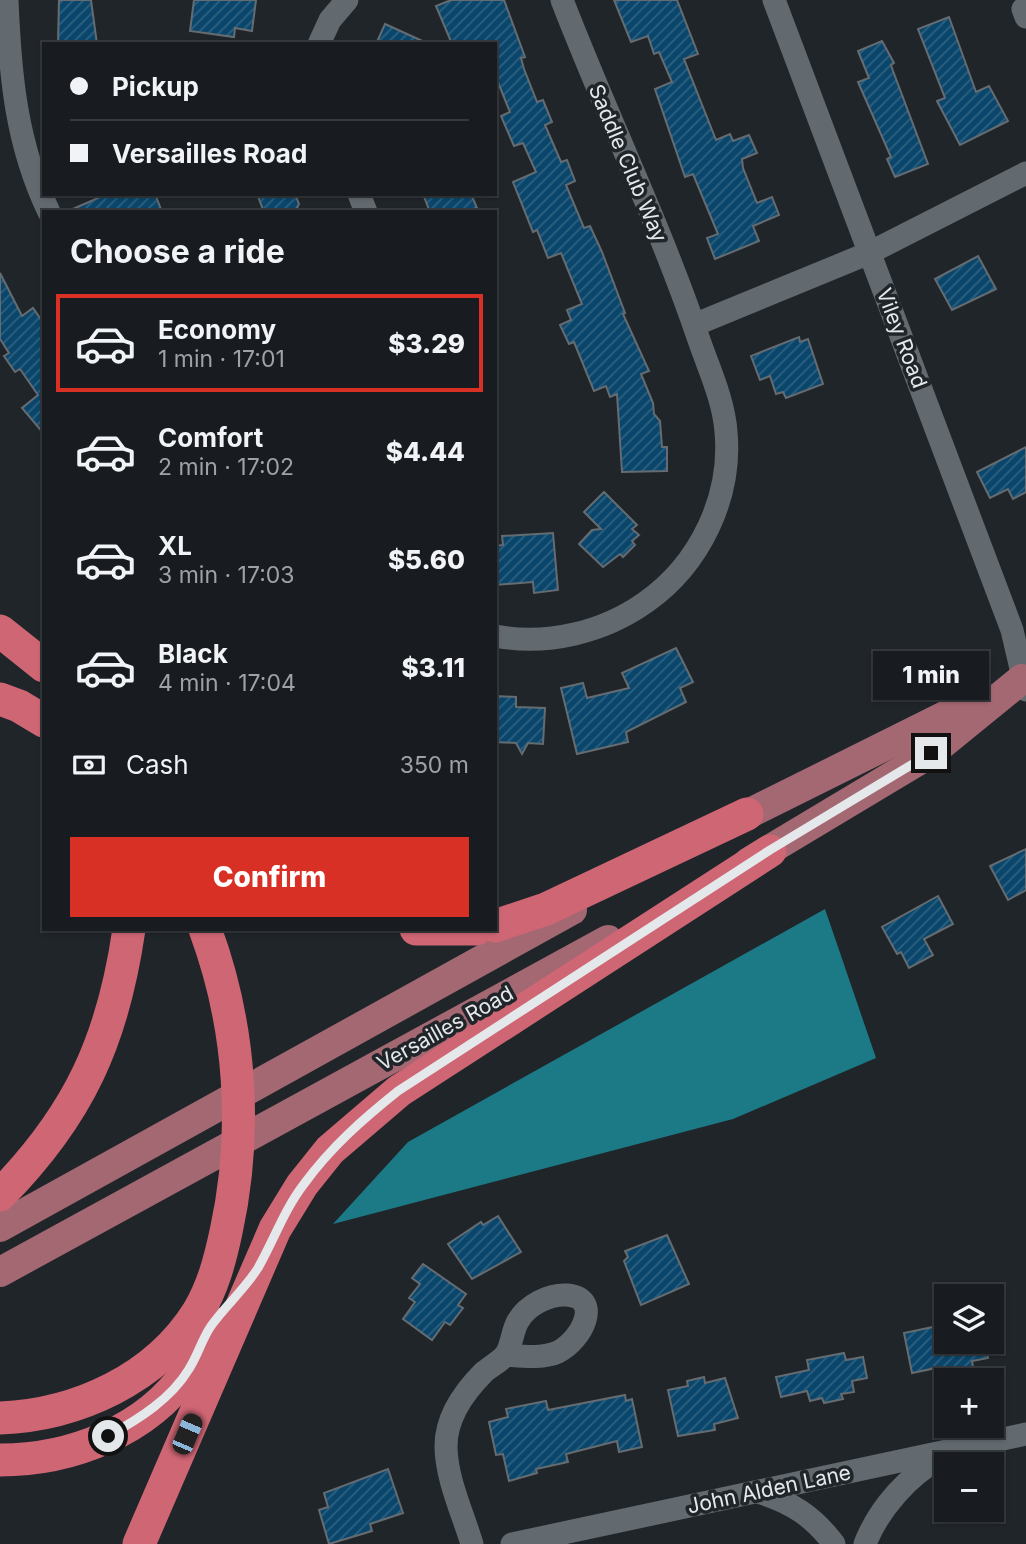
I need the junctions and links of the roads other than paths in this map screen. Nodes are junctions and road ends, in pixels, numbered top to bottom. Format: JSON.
{"nodes":[{"id":1,"x":7,"y":0,"type":"edge"},
{"id":2,"x":347,"y":0,"type":"edge"},
{"id":3,"x":562,"y":0,"type":"edge"},
{"id":4,"x":774,"y":0,"type":"edge"},
{"id":5,"x":320,"y":42,"type":"edge"},
{"id":6,"x":1026,"y":173,"type":"edge"},
{"id":7,"x":48,"y":210,"type":"edge"},
{"id":8,"x":869,"y":253,"type":"junction"},
{"id":9,"x":694,"y":325,"type":"junction"},
{"id":10,"x":0,"y":631,"type":"edge"},
{"id":11,"x":497,"y":636,"type":"edge"},
{"id":12,"x":40,"y":664,"type":"edge"},
{"id":13,"x":1025,"y":682,"type":"edge"},
{"id":14,"x":0,"y":699,"type":"edge"},
{"id":15,"x":42,"y":720,"type":"edge"},
{"id":16,"x":747,"y":814,"type":"junction"},
{"id":17,"x":770,"y":850,"type":"junction"},
{"id":18,"x":497,"y":925,"type":"edge"},
{"id":19,"x":128,"y":931,"type":"edge"},
{"id":20,"x":206,"y":931,"type":"edge"},
{"id":21,"x":0,"y":1195,"type":"edge"},
{"id":22,"x":0,"y":1227,"type":"edge"},
{"id":23,"x":258,"y":1268,"type":"junction"},
{"id":24,"x":0,"y":1272,"type":"edge"},
{"id":25,"x":505,"y":1355,"type":"dead end"},
{"id":26,"x":0,"y":1418,"type":"edge"},
{"id":27,"x":1026,"y":1434,"type":"edge"},
{"id":28,"x":960,"y":1447,"type":"junction"},
{"id":29,"x":0,"y":1460,"type":"edge"},
{"id":30,"x":758,"y":1492,"type":"junction"},
{"id":31,"x":139,"y":1544,"type":"edge"},
{"id":32,"x":472,"y":1544,"type":"edge"},
{"id":33,"x":512,"y":1544,"type":"edge"},
{"id":34,"x":834,"y":1544,"type":"edge"},
{"id":35,"x":866,"y":1544,"type":"edge"}],
"edges":[{"from":1,"to":7,"type":"street"},
{"from":2,"to":5,"type":"street"},
{"from":3,"to":9,"type":"street","name":"Saddle Club Way"},
{"from":4,"to":8,"type":"street","name":"Viley Road"},
{"from":6,"to":8,"type":"street"},
{"from":8,"to":9,"type":"street"},
{"from":8,"to":13,"type":"street","name":"Viley Road"},
{"from":9,"to":11,"type":"street","name":"Saddle Club Way"},
{"from":10,"to":12,"type":"highway"},
{"from":13,"to":16,"type":"main road","name":"Versailles Road"},
{"from":13,"to":17,"type":"main road","name":"Versailles Road"},
{"from":14,"to":15,"type":"highway"},
{"from":16,"to":18,"type":"highway"},
{"from":16,"to":22,"type":"main road","name":"Versailles Road"},
{"from":17,"to":23,"type":"highway"},
{"from":17,"to":24,"type":"main road","name":"Versailles Road"},
{"from":19,"to":21,"type":"highway"},
{"from":20,"to":26,"type":"highway"},
{"from":23,"to":29,"type":"highway"},
{"from":23,"to":31,"type":"highway"},
{"from":25,"to":32,"type":"street"},
{"from":27,"to":28,"type":"street","name":"John Alden Lane"},
{"from":28,"to":30,"type":"street","name":"John Alden Lane"},
{"from":28,"to":35,"type":"street"},
{"from":30,"to":33,"type":"street","name":"John Alden Lane"},
{"from":30,"to":34,"type":"street"}]}
